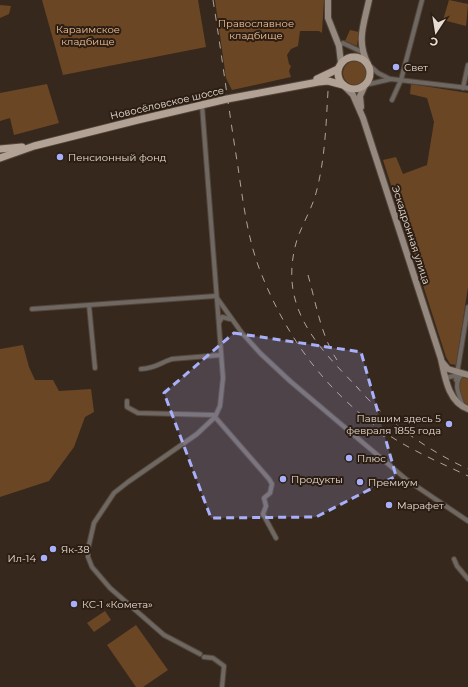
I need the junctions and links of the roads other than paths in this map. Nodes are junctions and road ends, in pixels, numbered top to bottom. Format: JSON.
{"nodes":[{"id":1,"x":328,"y":0,"type":"edge"},
{"id":2,"x":368,"y":0,"type":"edge"},
{"id":3,"x":422,"y":0,"type":"edge"},
{"id":4,"x":339,"y":46,"type":"junction"},
{"id":5,"x":362,"y":52,"type":"junction"},
{"id":6,"x":368,"y":64,"type":"junction"},
{"id":7,"x":468,"y":65,"type":"edge"},
{"id":8,"x":339,"y":66,"type":"junction"},
{"id":9,"x":391,"y":79,"type":"junction"},
{"id":10,"x":401,"y":80,"type":"junction"},
{"id":11,"x":307,"y":83,"type":"junction"},
{"id":12,"x":343,"y":85,"type":"junction"},
{"id":13,"x":365,"y":85,"type":"junction"},
{"id":14,"x":463,"y":88,"type":"junction"},
{"id":15,"x":468,"y":88,"type":"edge"},
{"id":16,"x":392,"y":100,"type":"dead end"},
{"id":17,"x":202,"y":105,"type":"junction"},
{"id":18,"x":363,"y":118,"type":"junction"},
{"id":19,"x":32,"y":146,"type":"junction"},
{"id":20,"x":0,"y":149,"type":"edge"},
{"id":21,"x":0,"y":158,"type":"edge"},
{"id":22,"x":216,"y":296,"type":"junction"},
{"id":23,"x":89,"y":305,"type":"junction"},
{"id":24,"x":468,"y":307,"type":"edge"},
{"id":25,"x":32,"y":309,"type":"dead end"},
{"id":26,"x":231,"y":319,"type":"junction"},
{"id":27,"x":218,"y":325,"type":"junction"},
{"id":28,"x":466,"y":333,"type":"edge"},
{"id":29,"x":221,"y":355,"type":"junction"},
{"id":30,"x":440,"y":359,"type":"junction"},
{"id":31,"x":95,"y":368,"type":"dead end"},
{"id":32,"x":140,"y":369,"type":"dead end"},
{"id":33,"x":460,"y":375,"type":"edge"},
{"id":34,"x":445,"y":378,"type":"junction"},
{"id":35,"x":127,"y":402,"type":"dead end"},
{"id":36,"x":466,"y":408,"type":"edge"},
{"id":37,"x":215,"y":416,"type":"junction"},
{"id":38,"x":468,"y":521,"type":"edge"},
{"id":39,"x":276,"y":538,"type":"dead end"},
{"id":40,"x":454,"y":559,"type":"dead end"},
{"id":41,"x":468,"y":579,"type":"edge"},
{"id":42,"x":200,"y":654,"type":"dead end"},
{"id":43,"x":204,"y":657,"type":"dead end"},
{"id":44,"x":222,"y":687,"type":"edge"}],
"edges":[{"from":1,"to":4,"type":"main road"},
{"from":2,"to":5,"type":"main road"},
{"from":3,"to":10,"type":"street"},
{"from":4,"to":5,"type":"street"},
{"from":4,"to":8,"type":"main road"},
{"from":5,"to":6,"type":"main road"},
{"from":6,"to":8,"type":"main road"},
{"from":6,"to":9,"type":"street"},
{"from":6,"to":13,"type":"main road"},
{"from":7,"to":14,"type":"street"},
{"from":8,"to":11,"type":"main road","name":"Новосёловское шоссе"},
{"from":8,"to":12,"type":"main road"},
{"from":9,"to":10,"type":"street"},
{"from":9,"to":13,"type":"street"},
{"from":10,"to":14,"type":"street"},
{"from":10,"to":16,"type":"street"},
{"from":11,"to":12,"type":"main road","name":"Новосёловское шоссе"},
{"from":11,"to":17,"type":"main road","name":"Новосёловское шоссе"},
{"from":12,"to":13,"type":"main road"},
{"from":12,"to":18,"type":"main road"},
{"from":13,"to":18,"type":"main road"},
{"from":14,"to":15,"type":"street"},
{"from":17,"to":19,"type":"main road","name":"Новосёловское шоссе"},
{"from":17,"to":22,"type":"street"},
{"from":18,"to":30,"type":"main road","name":"Эскадронная улица"},
{"from":19,"to":20,"type":"main road","name":"Новосёловское шоссе"},
{"from":19,"to":21,"type":"main road","name":"Новосёловское шоссе"},
{"from":22,"to":23,"type":"street"},
{"from":22,"to":26,"type":"street"},
{"from":22,"to":27,"type":"street"},
{"from":23,"to":25,"type":"street"},
{"from":23,"to":31,"type":"street"},
{"from":24,"to":28,"type":"street"},
{"from":26,"to":27,"type":"street"},
{"from":26,"to":38,"type":"street"},
{"from":27,"to":29,"type":"street"},
{"from":28,"to":33,"type":"street"},
{"from":29,"to":32,"type":"street"},
{"from":29,"to":37,"type":"street"},
{"from":30,"to":33,"type":"main road"},
{"from":30,"to":34,"type":"main road","name":"Эскадронная улица"},
{"from":33,"to":34,"type":"street"},
{"from":33,"to":36,"type":"street"},
{"from":34,"to":36,"type":"main road","name":"Эскадронная улица"},
{"from":35,"to":37,"type":"street"},
{"from":37,"to":39,"type":"street"},
{"from":37,"to":42,"type":"street"},
{"from":40,"to":41,"type":"street"},
{"from":43,"to":44,"type":"street"}]}
